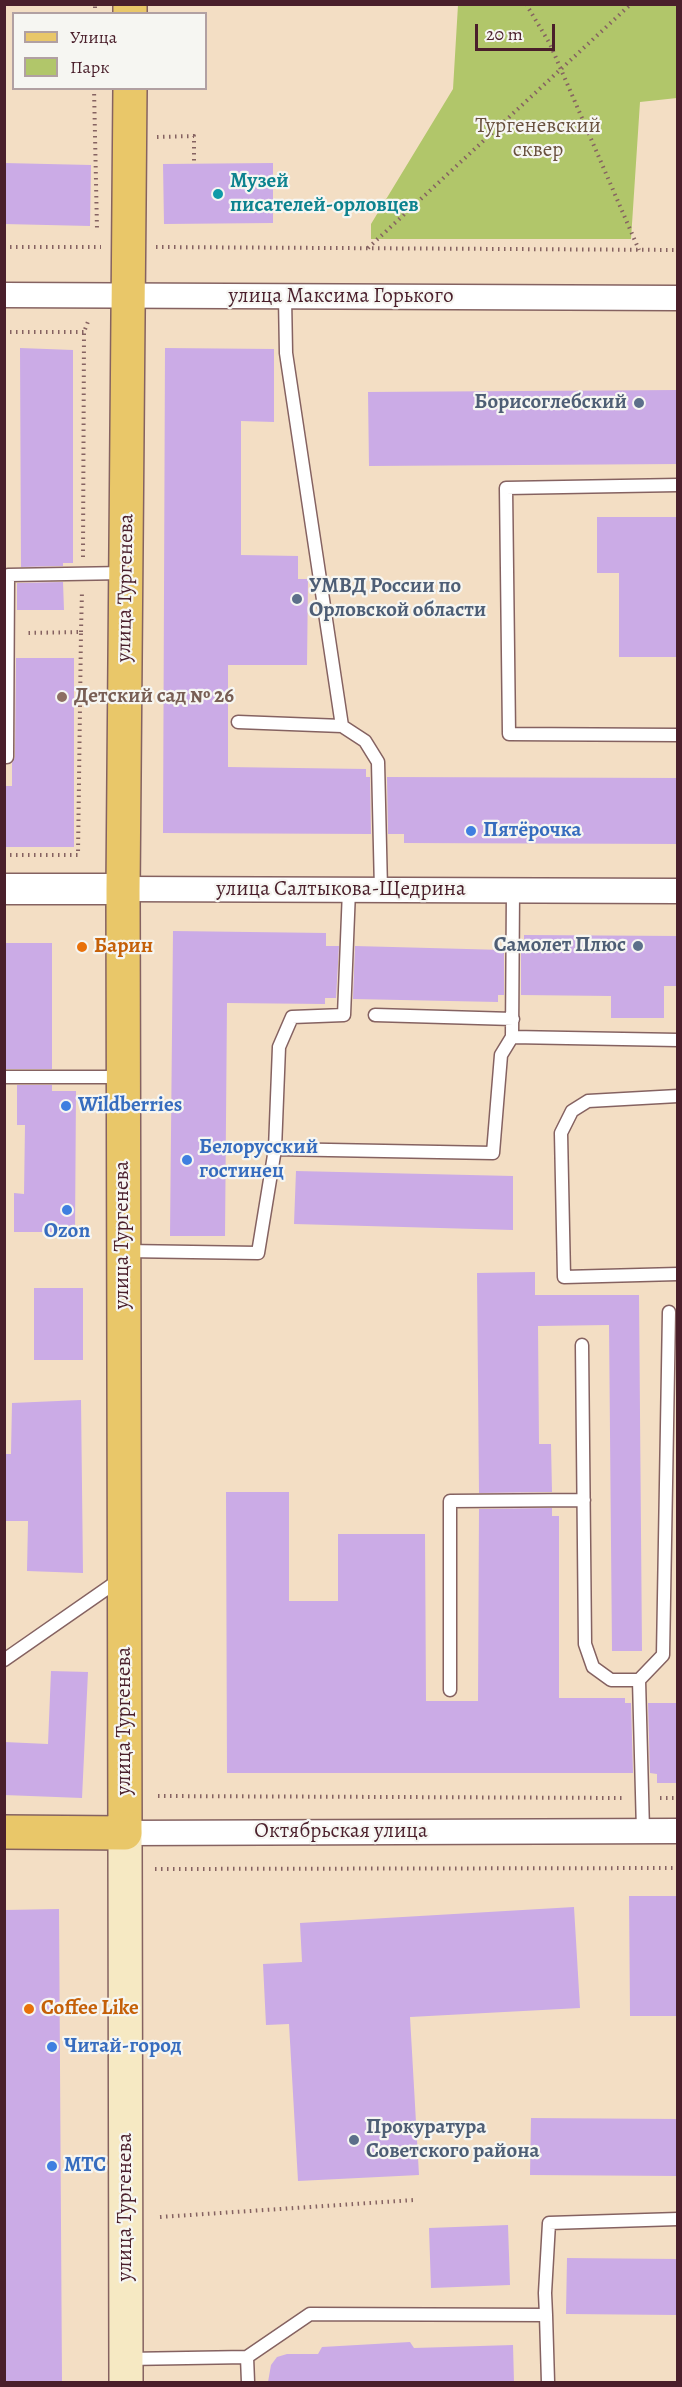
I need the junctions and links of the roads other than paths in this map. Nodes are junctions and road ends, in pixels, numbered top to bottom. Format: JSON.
{"nodes":[{"id":1,"x":130,"y":90,"type":"edge"},
{"id":2,"x":4,"y":295,"type":"edge"},
{"id":3,"x":114,"y":296,"type":"junction"},
{"id":4,"x":285,"y":297,"type":"junction"},
{"id":5,"x":678,"y":298,"type":"edge"},
{"id":6,"x":678,"y":485,"type":"edge"},
{"id":7,"x":126,"y":573,"type":"junction"},
{"id":8,"x":238,"y":722,"type":"dead end"},
{"id":9,"x":342,"y":726,"type":"junction"},
{"id":10,"x":678,"y":735,"type":"edge"},
{"id":11,"x":4,"y":757,"type":"edge"},
{"id":12,"x":4,"y":889,"type":"edge"},
{"id":13,"x":123,"y":889,"type":"junction"},
{"id":14,"x":349,"y":890,"type":"junction"},
{"id":15,"x":381,"y":890,"type":"junction"},
{"id":16,"x":513,"y":890,"type":"junction"},
{"id":17,"x":678,"y":891,"type":"edge"},
{"id":18,"x":375,"y":1015,"type":"dead end"},
{"id":19,"x":513,"y":1019,"type":"junction"},
{"id":20,"x":512,"y":1037,"type":"junction"},
{"id":21,"x":678,"y":1040,"type":"edge"},
{"id":22,"x":4,"y":1077,"type":"edge"},
{"id":23,"x":123,"y":1077,"type":"junction"},
{"id":24,"x":678,"y":1096,"type":"edge"},
{"id":25,"x":275,"y":1149,"type":"junction"},
{"id":26,"x":124,"y":1251,"type":"junction"},
{"id":27,"x":678,"y":1274,"type":"edge"},
{"id":28,"x":669,"y":1312,"type":"dead end"},
{"id":29,"x":582,"y":1345,"type":"dead end"},
{"id":30,"x":584,"y":1500,"type":"junction"},
{"id":31,"x":124,"y":1576,"type":"junction"},
{"id":32,"x":4,"y":1660,"type":"edge"},
{"id":33,"x":639,"y":1680,"type":"junction"},
{"id":34,"x":450,"y":1690,"type":"dead end"},
{"id":35,"x":644,"y":1831,"type":"junction"},
{"id":36,"x":678,"y":1831,"type":"edge"},
{"id":37,"x":4,"y":1832,"type":"edge"},
{"id":38,"x":125,"y":1833,"type":"junction"},
{"id":39,"x":678,"y":2219,"type":"edge"},
{"id":40,"x":546,"y":2315,"type":"junction"},
{"id":41,"x":247,"y":2357,"type":"junction"},
{"id":42,"x":126,"y":2371,"type":"edge"},
{"id":43,"x":248,"y":2382,"type":"edge"},
{"id":44,"x":548,"y":2382,"type":"edge"}],
"edges":[{"from":1,"to":3,"type":"main road","name":"улица Тургенева"},
{"from":2,"to":3,"type":"street","name":"улица Максима Горького"},
{"from":3,"to":4,"type":"street","name":"улица Максима Горького"},
{"from":3,"to":7,"type":"main road","name":"улица Тургенева"},
{"from":4,"to":5,"type":"street","name":"улица Максима Горького"},
{"from":4,"to":9,"type":"lane"},
{"from":6,"to":10,"type":"lane"},
{"from":7,"to":11,"type":"lane"},
{"from":7,"to":13,"type":"main road","name":"улица Тургенева"},
{"from":8,"to":9,"type":"lane"},
{"from":9,"to":15,"type":"lane"},
{"from":12,"to":13,"type":"street","name":"улица Салтыкова-Щедрина"},
{"from":13,"to":14,"type":"street","name":"улица Салтыкова-Щедрина"},
{"from":13,"to":23,"type":"main road","name":"улица Тургенева"},
{"from":14,"to":15,"type":"street","name":"улица Салтыкова-Щедрина"},
{"from":14,"to":25,"type":"lane"},
{"from":15,"to":16,"type":"street","name":"улица Салтыкова-Щедрина"},
{"from":16,"to":17,"type":"street","name":"улица Салтыкова-Щедрина"},
{"from":16,"to":19,"type":"lane"},
{"from":18,"to":19,"type":"lane"},
{"from":19,"to":20,"type":"lane"},
{"from":20,"to":21,"type":"lane"},
{"from":20,"to":25,"type":"lane"},
{"from":22,"to":23,"type":"lane"},
{"from":23,"to":26,"type":"main road","name":"улица Тургенева"},
{"from":24,"to":27,"type":"lane"},
{"from":25,"to":26,"type":"lane"},
{"from":26,"to":31,"type":"main road","name":"улица Тургенева"},
{"from":28,"to":33,"type":"lane"},
{"from":29,"to":30,"type":"lane"},
{"from":30,"to":33,"type":"lane"},
{"from":30,"to":34,"type":"lane"},
{"from":31,"to":32,"type":"lane"},
{"from":31,"to":38,"type":"main road","name":"улица Тургенева"},
{"from":33,"to":35,"type":"lane"},
{"from":35,"to":36,"type":"street","name":"Октябрьская улица"},
{"from":35,"to":38,"type":"street","name":"Октябрьская улица"},
{"from":37,"to":38,"type":"main road","name":"Октябрьская улица"},
{"from":38,"to":42,"type":"main road","name":"улица Тургенева"},
{"from":39,"to":40,"type":"lane"},
{"from":40,"to":41,"type":"lane"},
{"from":40,"to":44,"type":"lane"},
{"from":41,"to":42,"type":"lane"},
{"from":41,"to":43,"type":"lane"}]}
